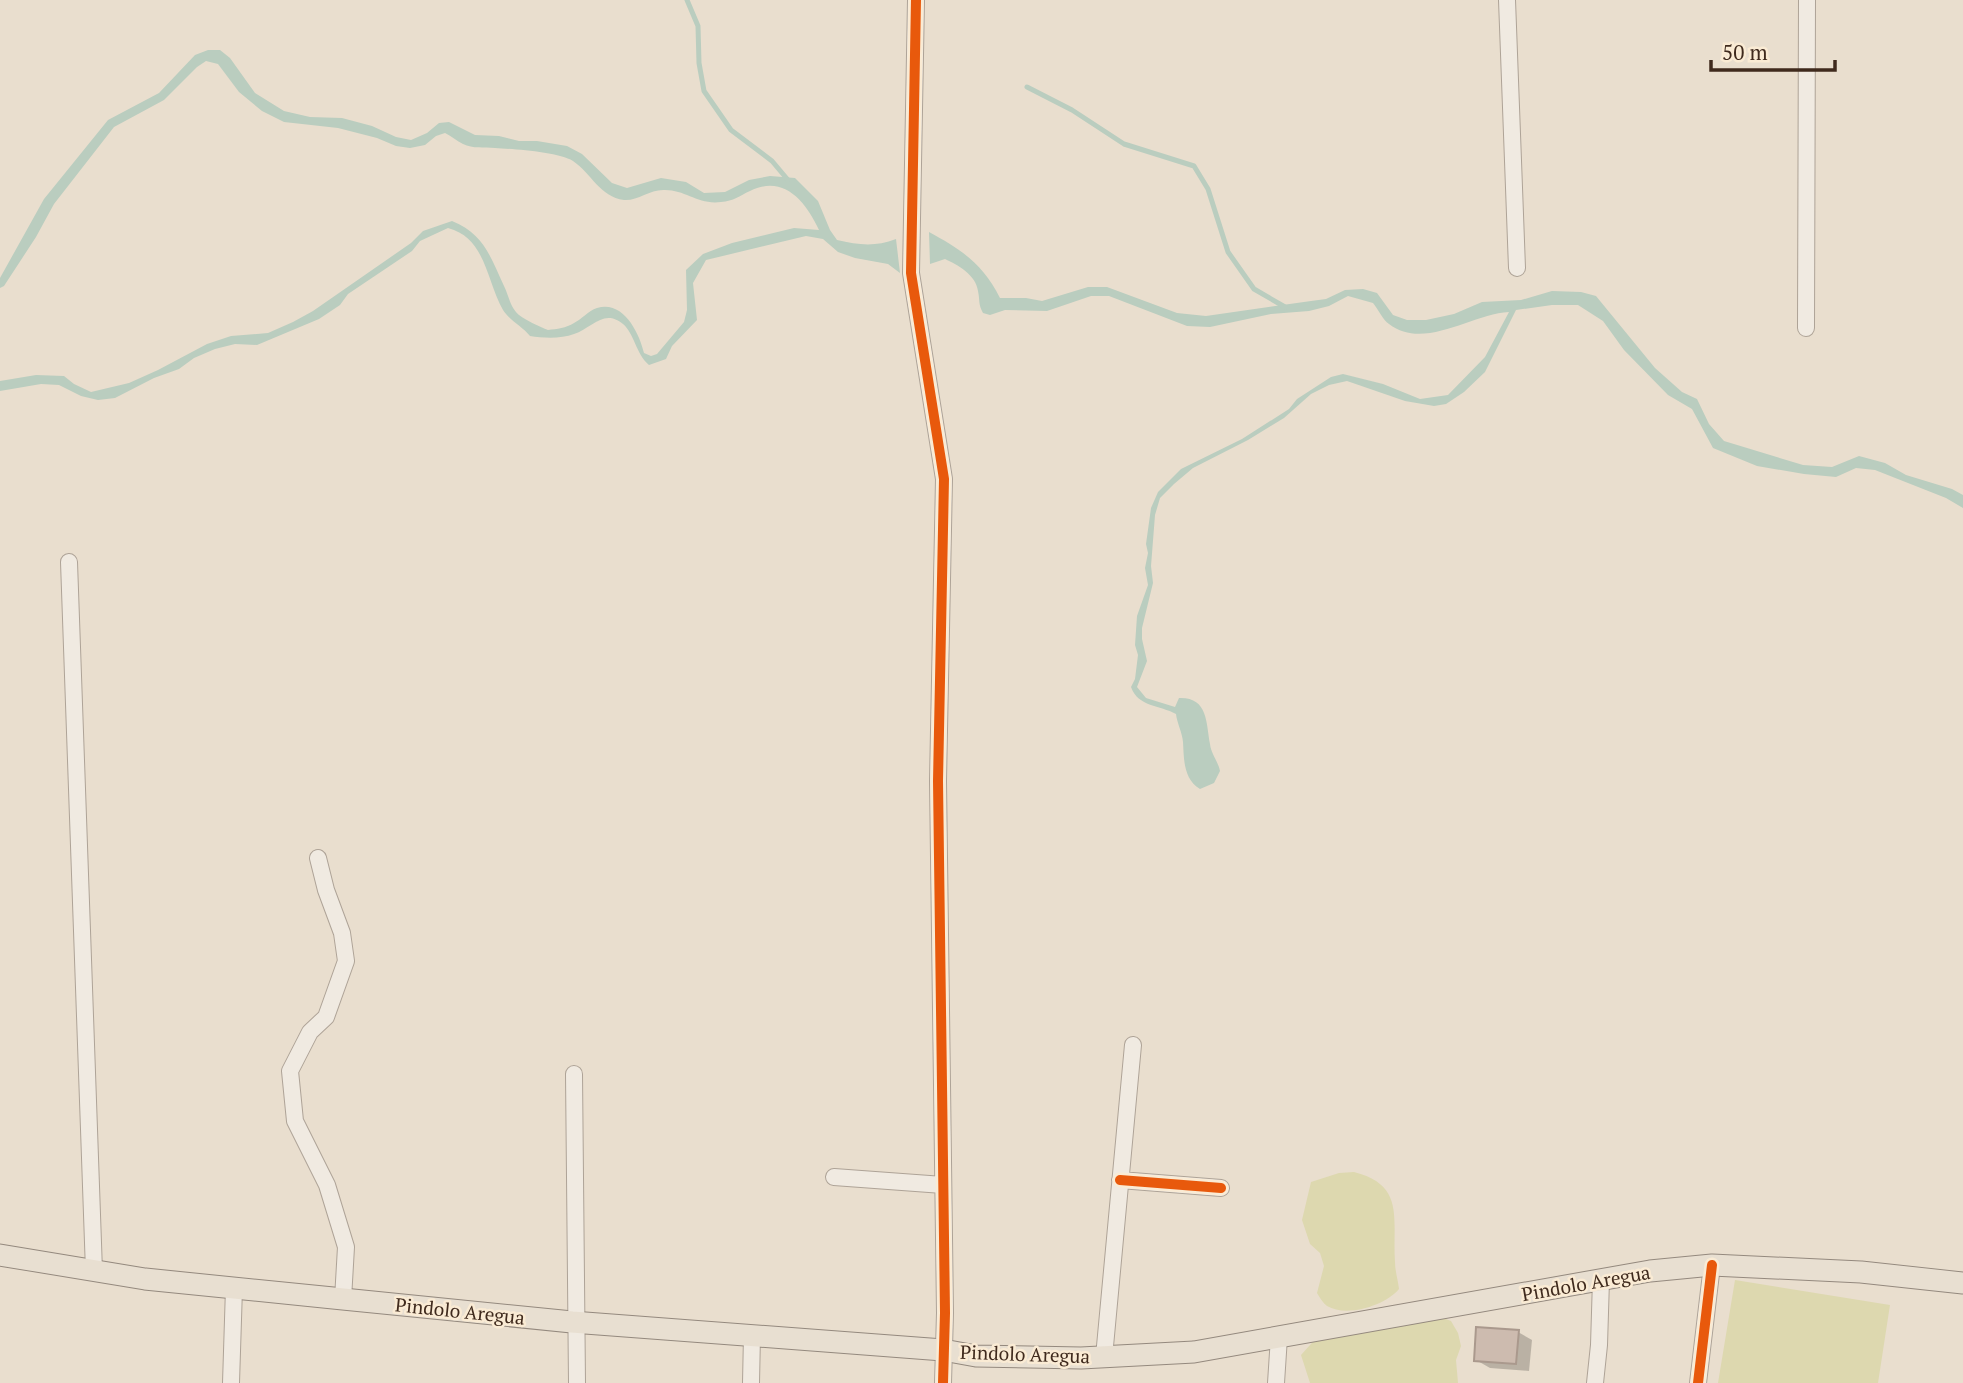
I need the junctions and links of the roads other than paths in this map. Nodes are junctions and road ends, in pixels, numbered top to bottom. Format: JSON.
{"nodes":[{"id":1,"x":916,"y":0,"type":"edge"},
{"id":2,"x":1507,"y":0,"type":"edge"},
{"id":3,"x":1807,"y":0,"type":"edge"},
{"id":4,"x":1517,"y":268,"type":"dead end"},
{"id":5,"x":1806,"y":328,"type":"dead end"},
{"id":6,"x":69,"y":562,"type":"dead end"},
{"id":7,"x":318,"y":858,"type":"dead end"},
{"id":8,"x":1133,"y":1045,"type":"dead end"},
{"id":9,"x":574,"y":1074,"type":"dead end"},
{"id":10,"x":834,"y":1177,"type":"dead end"},
{"id":11,"x":1120,"y":1180,"type":"junction"},
{"id":12,"x":943,"y":1185,"type":"junction"},
{"id":13,"x":1221,"y":1188,"type":"dead end"},
{"id":14,"x":0,"y":1255,"type":"edge"},
{"id":15,"x":1712,"y":1265,"type":"junction"},
{"id":16,"x":94,"y":1271,"type":"junction"},
{"id":17,"x":1601,"y":1280,"type":"junction"},
{"id":18,"x":1963,"y":1283,"type":"edge"},
{"id":19,"x":234,"y":1288,"type":"junction"},
{"id":20,"x":343,"y":1299,"type":"junction"},
{"id":21,"x":576,"y":1322,"type":"junction"},
{"id":22,"x":752,"y":1335,"type":"junction"},
{"id":23,"x":1279,"y":1337,"type":"junction"},
{"id":24,"x":943,"y":1350,"type":"junction"},
{"id":25,"x":1104,"y":1357,"type":"junction"},
{"id":26,"x":231,"y":1383,"type":"edge"},
{"id":27,"x":577,"y":1383,"type":"edge"},
{"id":28,"x":751,"y":1383,"type":"edge"},
{"id":29,"x":943,"y":1383,"type":"edge"},
{"id":30,"x":1276,"y":1383,"type":"edge"},
{"id":31,"x":1595,"y":1383,"type":"edge"},
{"id":32,"x":1698,"y":1383,"type":"edge"}],
"edges":[{"from":1,"to":12,"type":"street"},
{"from":2,"to":4,"type":"street"},
{"from":3,"to":5,"type":"street"},
{"from":6,"to":16,"type":"street"},
{"from":7,"to":20,"type":"street"},
{"from":8,"to":11,"type":"street"},
{"from":9,"to":21,"type":"street"},
{"from":10,"to":12,"type":"street"},
{"from":11,"to":13,"type":"street"},
{"from":11,"to":25,"type":"street"},
{"from":12,"to":24,"type":"street"},
{"from":14,"to":16,"type":"main road","name":"Pindolo Aregua"},
{"from":15,"to":17,"type":"main road","name":"Pindolo Aregua"},
{"from":15,"to":18,"type":"main road","name":"Pindolo Aregua"},
{"from":15,"to":32,"type":"street"},
{"from":16,"to":19,"type":"main road","name":"Pindolo Aregua"},
{"from":17,"to":23,"type":"main road","name":"Pindolo Aregua"},
{"from":17,"to":31,"type":"street"},
{"from":19,"to":20,"type":"main road","name":"Pindolo Aregua"},
{"from":19,"to":26,"type":"street"},
{"from":20,"to":21,"type":"main road","name":"Pindolo Aregua"},
{"from":21,"to":22,"type":"main road","name":"Pindolo Aregua"},
{"from":21,"to":27,"type":"street"},
{"from":22,"to":24,"type":"main road","name":"Pindolo Aregua"},
{"from":22,"to":28,"type":"street"},
{"from":23,"to":25,"type":"main road","name":"Pindolo Aregua"},
{"from":23,"to":30,"type":"street"},
{"from":24,"to":25,"type":"main road","name":"Pindolo Aregua"},
{"from":24,"to":29,"type":"street"}]}
